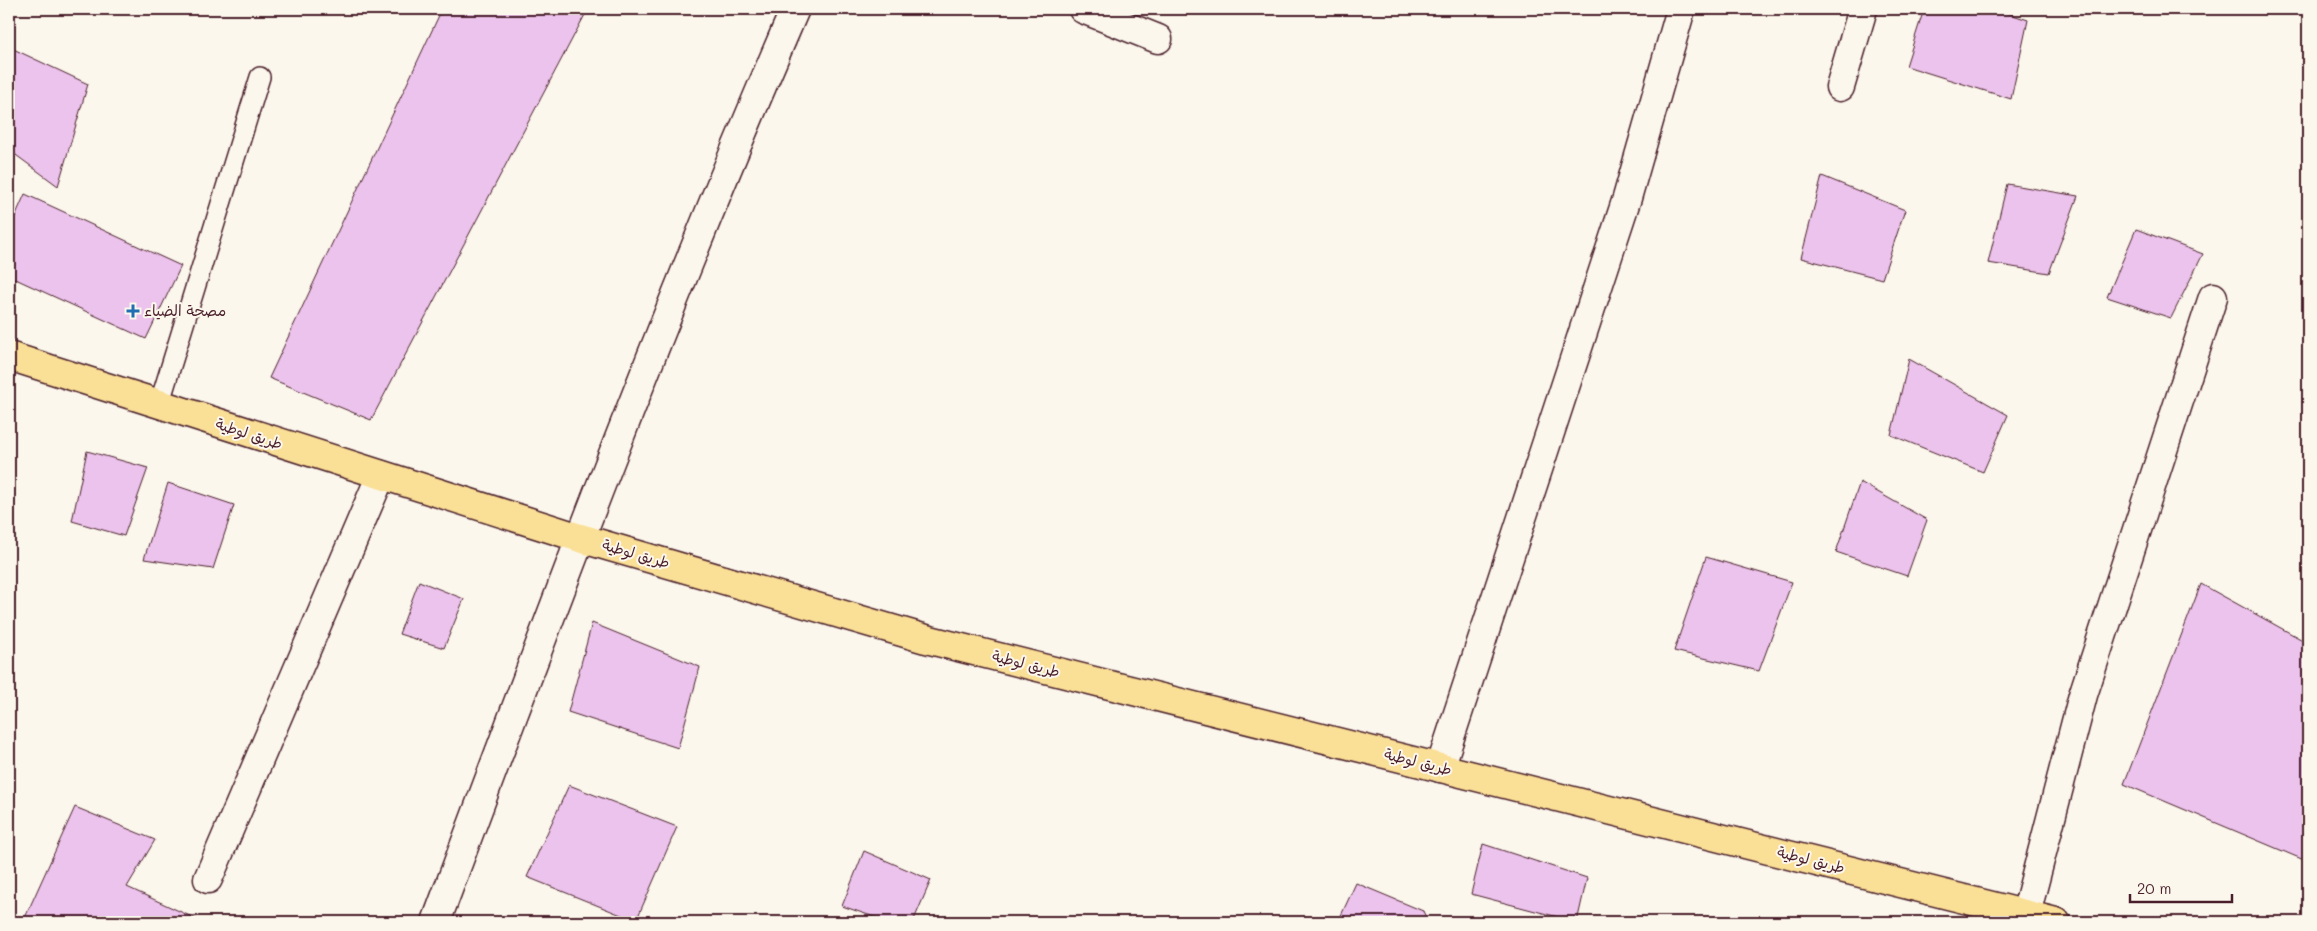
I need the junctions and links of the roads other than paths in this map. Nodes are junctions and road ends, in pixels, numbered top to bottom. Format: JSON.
{"nodes":[{"id":1,"x":795,"y":9,"type":"edge"},
{"id":2,"x":1083,"y":9,"type":"edge"},
{"id":3,"x":1681,"y":9,"type":"edge"},
{"id":4,"x":1862,"y":9,"type":"edge"},
{"id":5,"x":1158,"y":39,"type":"dead end"},
{"id":6,"x":260,"y":77,"type":"dead end"},
{"id":7,"x":1840,"y":87,"type":"dead end"},
{"id":8,"x":2213,"y":298,"type":"dead end"},
{"id":9,"x":9,"y":356,"type":"edge"},
{"id":10,"x":159,"y":405,"type":"junction"},
{"id":11,"x":381,"y":475,"type":"junction"},
{"id":12,"x":580,"y":538,"type":"junction"},
{"id":13,"x":1440,"y":768,"type":"junction"},
{"id":14,"x":208,"y":879,"type":"dead end"},
{"id":15,"x":2026,"y":914,"type":"junction"},
{"id":16,"x":436,"y":922,"type":"edge"},
{"id":17,"x":2056,"y":922,"type":"edge"}],
"edges":[{"from":1,"to":12,"type":"street"},
{"from":2,"to":5,"type":"street"},
{"from":3,"to":13,"type":"street"},
{"from":4,"to":7,"type":"street"},
{"from":6,"to":10,"type":"lane"},
{"from":8,"to":15,"type":"street"},
{"from":9,"to":10,"type":"main road","name":"طريق لوطية"},
{"from":10,"to":11,"type":"main road","name":"طريق لوطية"},
{"from":11,"to":12,"type":"main road","name":"طريق لوطية"},
{"from":11,"to":14,"type":"street"},
{"from":12,"to":13,"type":"main road","name":"طريق لوطية"},
{"from":12,"to":16,"type":"street"},
{"from":13,"to":15,"type":"main road","name":"طريق لوطية"},
{"from":15,"to":17,"type":"main road","name":"طريق لوطية"}]}
